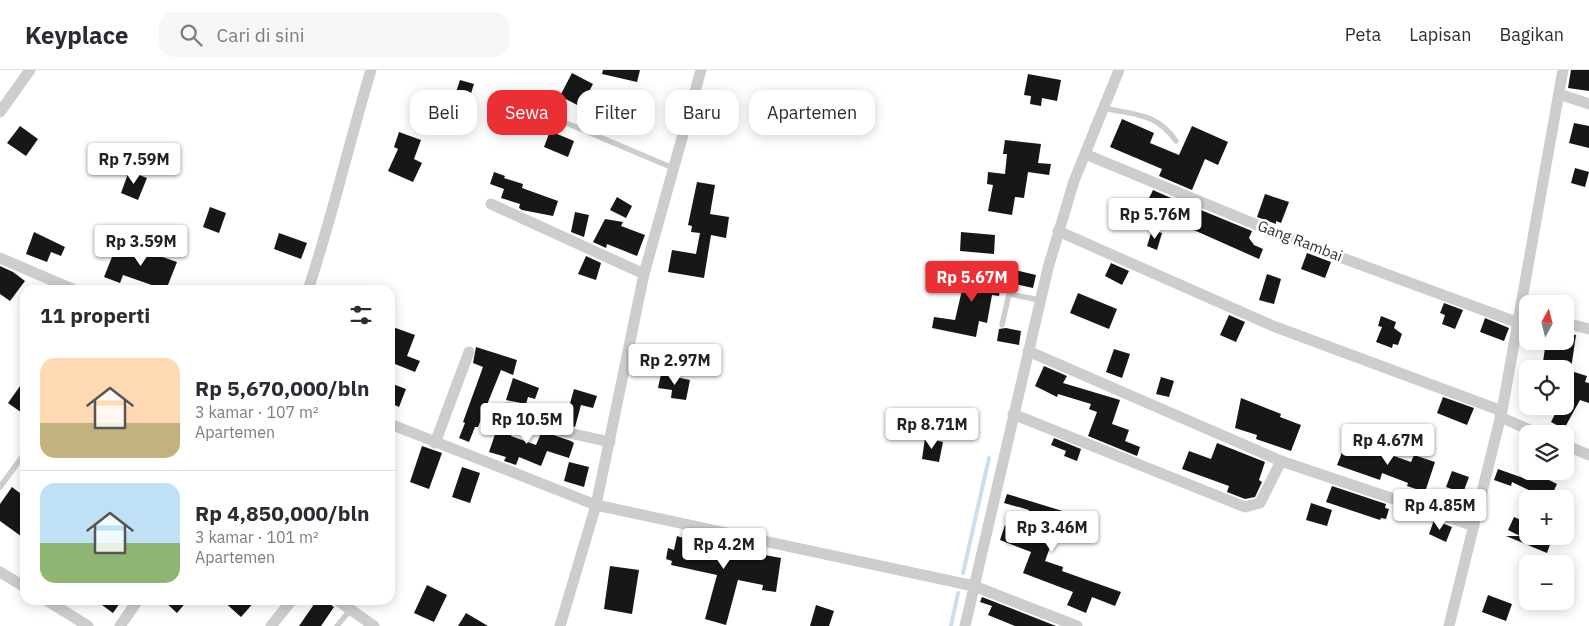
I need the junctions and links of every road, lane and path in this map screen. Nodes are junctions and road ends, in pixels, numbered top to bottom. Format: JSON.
{"nodes":[{"id":1,"x":30,"y":70,"type":"edge"},
{"id":2,"x":371,"y":70,"type":"edge"},
{"id":3,"x":701,"y":70,"type":"edge"},
{"id":4,"x":1119,"y":70,"type":"edge"},
{"id":5,"x":1563,"y":70,"type":"edge"},
{"id":6,"x":1559,"y":94,"type":"junction"},
{"id":7,"x":1589,"y":104,"type":"edge"},
{"id":8,"x":1104,"y":108,"type":"junction"},
{"id":9,"x":0,"y":112,"type":"edge"},
{"id":10,"x":567,"y":123,"type":"edge"},
{"id":11,"x":1176,"y":141,"type":"dead end"},
{"id":12,"x":1085,"y":154,"type":"junction"},
{"id":13,"x":673,"y":168,"type":"junction"},
{"id":14,"x":491,"y":204,"type":"dead end"},
{"id":15,"x":1058,"y":231,"type":"junction"},
{"id":16,"x":0,"y":258,"type":"edge"},
{"id":17,"x":644,"y":274,"type":"junction"},
{"id":18,"x":63,"y":285,"type":"edge"},
{"id":19,"x":310,"y":285,"type":"edge"},
{"id":20,"x":1525,"y":295,"type":"edge"},
{"id":21,"x":1040,"y":300,"type":"junction"},
{"id":22,"x":1519,"y":315,"type":"edge"},
{"id":23,"x":1002,"y":325,"type":"dead end"},
{"id":24,"x":1574,"y":325,"type":"edge"},
{"id":25,"x":1519,"y":326,"type":"edge"},
{"id":26,"x":1589,"y":328,"type":"edge"},
{"id":27,"x":1028,"y":351,"type":"junction"},
{"id":28,"x":469,"y":352,"type":"dead end"},
{"id":29,"x":509,"y":407,"type":"dead end"},
{"id":30,"x":1013,"y":414,"type":"junction"},
{"id":31,"x":1501,"y":414,"type":"junction"},
{"id":32,"x":1522,"y":425,"type":"edge"},
{"id":33,"x":395,"y":426,"type":"edge"},
{"id":34,"x":610,"y":442,"type":"junction"},
{"id":35,"x":435,"y":443,"type":"junction"},
{"id":36,"x":1574,"y":449,"type":"edge"},
{"id":37,"x":1589,"y":455,"type":"edge"},
{"id":38,"x":20,"y":460,"type":"edge"},
{"id":39,"x":1282,"y":460,"type":"junction"},
{"id":40,"x":0,"y":487,"type":"edge"},
{"id":41,"x":596,"y":505,"type":"junction"},
{"id":42,"x":1474,"y":526,"type":"junction"},
{"id":43,"x":0,"y":572,"type":"edge"},
{"id":44,"x":20,"y":584,"type":"edge"},
{"id":45,"x":974,"y":586,"type":"junction"},
{"id":46,"x":54,"y":605,"type":"edge"},
{"id":47,"x":135,"y":605,"type":"edge"},
{"id":48,"x":288,"y":605,"type":"edge"},
{"id":49,"x":345,"y":605,"type":"edge"},
{"id":50,"x":351,"y":609,"type":"junction"},
{"id":51,"x":88,"y":626,"type":"edge"},
{"id":52,"x":120,"y":626,"type":"edge"},
{"id":53,"x":271,"y":626,"type":"edge"},
{"id":54,"x":337,"y":626,"type":"edge"},
{"id":55,"x":374,"y":626,"type":"edge"},
{"id":56,"x":560,"y":626,"type":"edge"},
{"id":57,"x":965,"y":626,"type":"edge"},
{"id":58,"x":1077,"y":626,"type":"edge"},
{"id":59,"x":1448,"y":626,"type":"edge"}],
"edges":[{"from":1,"to":9,"type":"street"},
{"from":2,"to":19,"type":"street"},
{"from":3,"to":13,"type":"street"},
{"from":4,"to":8,"type":"street"},
{"from":5,"to":6,"type":"street"},
{"from":6,"to":7,"type":"street"},
{"from":6,"to":20,"type":"street"},
{"from":8,"to":11,"type":"lane"},
{"from":8,"to":12,"type":"street"},
{"from":10,"to":13,"type":"lane"},
{"from":12,"to":15,"type":"street"},
{"from":12,"to":22,"type":"street","name":"Gang Rambai"},
{"from":13,"to":17,"type":"street"},
{"from":14,"to":17,"type":"street"},
{"from":15,"to":21,"type":"street"},
{"from":15,"to":31,"type":"street"},
{"from":16,"to":18,"type":"street"},
{"from":17,"to":34,"type":"street"},
{"from":21,"to":23,"type":"lane"},
{"from":21,"to":27,"type":"street"},
{"from":24,"to":26,"type":"street"},
{"from":25,"to":31,"type":"street"},
{"from":27,"to":30,"type":"street"},
{"from":27,"to":39,"type":"street"},
{"from":28,"to":35,"type":"street"},
{"from":29,"to":34,"type":"street"},
{"from":30,"to":39,"type":"street"},
{"from":30,"to":45,"type":"street"},
{"from":31,"to":32,"type":"street"},
{"from":31,"to":42,"type":"street"},
{"from":33,"to":35,"type":"street"},
{"from":34,"to":41,"type":"street"},
{"from":35,"to":41,"type":"street"},
{"from":36,"to":37,"type":"street"},
{"from":38,"to":40,"type":"lane"},
{"from":39,"to":42,"type":"street"},
{"from":41,"to":45,"type":"street"},
{"from":41,"to":56,"type":"street"},
{"from":42,"to":59,"type":"street"},
{"from":43,"to":44,"type":"street"},
{"from":45,"to":57,"type":"street"},
{"from":45,"to":58,"type":"street"},
{"from":46,"to":51,"type":"street"},
{"from":47,"to":52,"type":"street"},
{"from":48,"to":53,"type":"street"},
{"from":49,"to":50,"type":"street"},
{"from":50,"to":54,"type":"lane"},
{"from":50,"to":55,"type":"street"}]}
